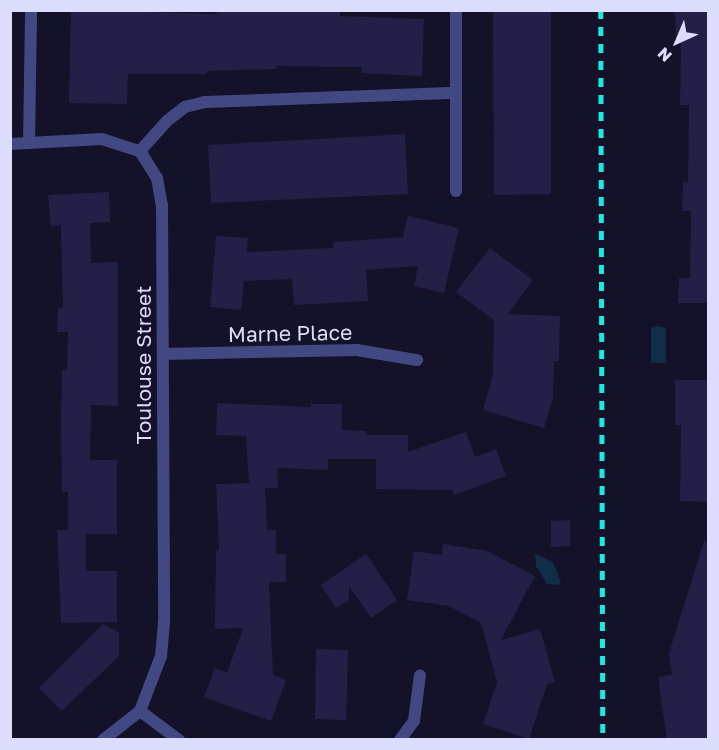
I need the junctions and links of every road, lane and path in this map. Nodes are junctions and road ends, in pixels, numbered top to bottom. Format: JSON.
{"nodes":[{"id":1,"x":31,"y":10,"type":"edge"},
{"id":2,"x":456,"y":10,"type":"edge"},
{"id":3,"x":456,"y":93,"type":"junction"},
{"id":4,"x":29,"y":143,"type":"junction"},
{"id":5,"x":10,"y":144,"type":"edge"},
{"id":6,"x":140,"y":152,"type":"junction"},
{"id":7,"x":456,"y":191,"type":"dead end"},
{"id":8,"x":163,"y":354,"type":"junction"},
{"id":9,"x":417,"y":360,"type":"dead end"},
{"id":10,"x":420,"y":675,"type":"dead end"},
{"id":11,"x":140,"y":711,"type":"junction"},
{"id":12,"x":103,"y":740,"type":"edge"},
{"id":13,"x":180,"y":740,"type":"edge"},
{"id":14,"x":400,"y":740,"type":"edge"}],
"edges":[{"from":1,"to":4,"type":"street"},
{"from":2,"to":3,"type":"street"},
{"from":3,"to":6,"type":"street"},
{"from":3,"to":7,"type":"street"},
{"from":4,"to":5,"type":"street"},
{"from":4,"to":6,"type":"street"},
{"from":6,"to":8,"type":"street","name":"Toulouse Street"},
{"from":8,"to":9,"type":"street","name":"Marne Place"},
{"from":8,"to":11,"type":"street","name":"Toulouse Street"},
{"from":10,"to":14,"type":"street"},
{"from":11,"to":12,"type":"street"},
{"from":11,"to":13,"type":"street"}]}
